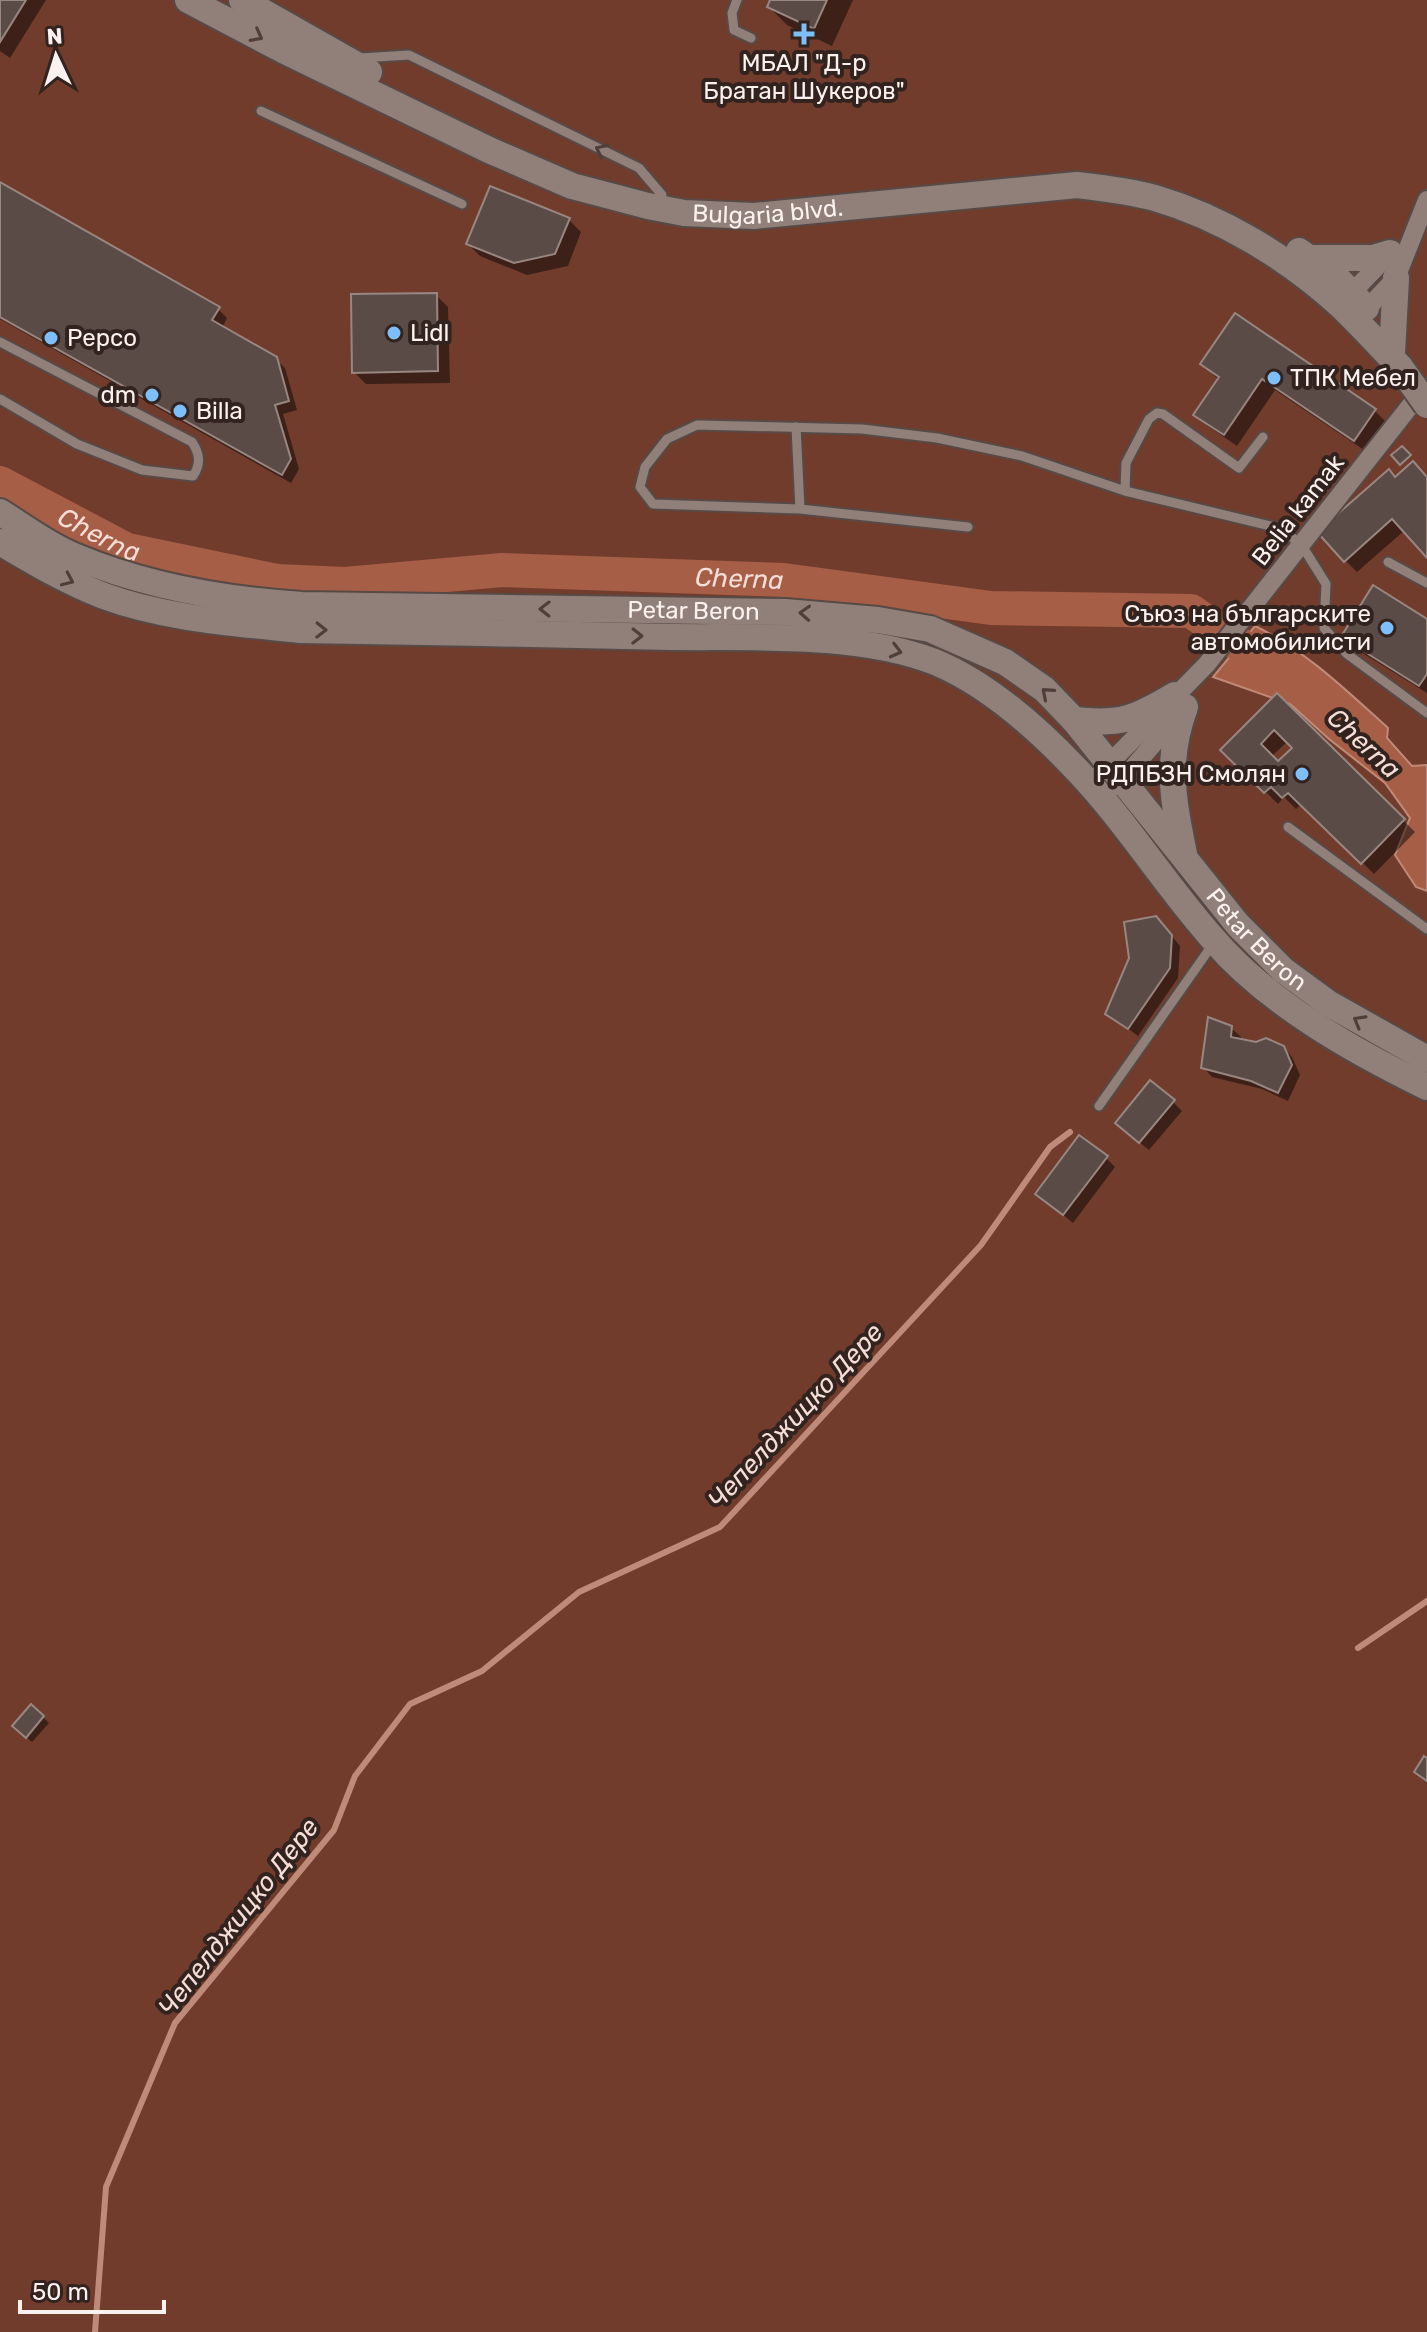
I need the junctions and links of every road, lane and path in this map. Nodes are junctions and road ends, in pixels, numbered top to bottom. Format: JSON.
{"nodes":[{"id":1,"x":188,"y":0,"type":"edge"},
{"id":2,"x":242,"y":0,"type":"edge"},
{"id":3,"x":737,"y":0,"type":"edge"},
{"id":4,"x":751,"y":38,"type":"dead end"},
{"id":5,"x":344,"y":59,"type":"junction"},
{"id":6,"x":261,"y":111,"type":"dead end"},
{"id":7,"x":662,"y":195,"type":"junction"},
{"id":8,"x":1427,"y":200,"type":"edge"},
{"id":9,"x":462,"y":204,"type":"dead end"},
{"id":10,"x":1414,"y":233,"type":"junction"},
{"id":11,"x":1310,"y":258,"type":"junction"},
{"id":12,"x":1393,"y":266,"type":"junction"},
{"id":13,"x":1354,"y":307,"type":"junction"},
{"id":14,"x":0,"y":342,"type":"edge"},
{"id":15,"x":1396,"y":360,"type":"junction"},
{"id":16,"x":1427,"y":385,"type":"edge"},
{"id":17,"x":0,"y":399,"type":"edge"},
{"id":18,"x":1427,"y":405,"type":"edge"},
{"id":19,"x":796,"y":427,"type":"junction"},
{"id":20,"x":1263,"y":437,"type":"dead end"},
{"id":21,"x":1125,"y":491,"type":"junction"},
{"id":22,"x":800,"y":509,"type":"junction"},
{"id":23,"x":0,"y":512,"type":"edge"},
{"id":24,"x":968,"y":527,"type":"dead end"},
{"id":25,"x":0,"y":542,"type":"edge"},
{"id":26,"x":1301,"y":544,"type":"junction"},
{"id":27,"x":1388,"y":562,"type":"dead end"},
{"id":28,"x":1427,"y":583,"type":"edge"},
{"id":29,"x":1180,"y":701,"type":"junction"},
{"id":30,"x":1427,"y":713,"type":"edge"},
{"id":31,"x":1074,"y":720,"type":"junction"},
{"id":32,"x":1116,"y":772,"type":"junction"},
{"id":33,"x":1097,"y":792,"type":"junction"},
{"id":34,"x":1288,"y":827,"type":"dead end"},
{"id":35,"x":1185,"y":857,"type":"junction"},
{"id":36,"x":1427,"y":929,"type":"edge"},
{"id":37,"x":1214,"y":941,"type":"junction"},
{"id":38,"x":1427,"y":1059,"type":"edge"},
{"id":39,"x":1427,"y":1087,"type":"edge"},
{"id":40,"x":1099,"y":1106,"type":"dead end"}],
"edges":[{"from":1,"to":13,"type":"main road","name":"Bulgaria blvd.","one_way":true},
{"from":2,"to":5,"type":"main road","name":"Bulgaria blvd."},
{"from":3,"to":4,"type":"lane"},
{"from":5,"to":7,"type":"main road","name":"Bulgaria blvd."},
{"from":7,"to":5,"type":"lane","one_way":true},
{"from":6,"to":9,"type":"lane"},
{"from":7,"to":11,"type":"main road","name":"Bulgaria blvd."},
{"from":8,"to":10,"type":"street"},
{"from":10,"to":12,"type":"street"},
{"from":10,"to":12,"type":"street"},
{"from":11,"to":12,"type":"main road"},
{"from":11,"to":13,"type":"main road","name":"Bulgaria blvd."},
{"from":12,"to":13,"type":"street"},
{"from":12,"to":13,"type":"street"},
{"from":12,"to":15,"type":"main road"},
{"from":13,"to":15,"type":"main road"},
{"from":14,"to":17,"type":"lane"},
{"from":15,"to":18,"type":"main road","bridge":true},
{"from":16,"to":26,"type":"street","name":"Belia kamak"},
{"from":19,"to":21,"type":"lane"},
{"from":19,"to":22,"type":"lane"},
{"from":19,"to":22,"type":"lane"},
{"from":20,"to":21,"type":"lane"},
{"from":21,"to":26,"type":"lane"},
{"from":22,"to":24,"type":"lane"},
{"from":31,"to":23,"type":"main road","name":"Petar Beron","one_way":true},
{"from":25,"to":33,"type":"main road","name":"Petar Beron","one_way":true},
{"from":26,"to":29,"type":"street","name":"Belia kamak"},
{"from":26,"to":30,"type":"lane"},
{"from":27,"to":28,"type":"lane"},
{"from":29,"to":31,"type":"main road"},
{"from":29,"to":32,"type":"street","name":"Belia kamak"},
{"from":29,"to":35,"type":"main road"},
{"from":31,"to":32,"type":"main road","name":"Petar Beron"},
{"from":32,"to":33,"type":"street","name":"Belia kamak"},
{"from":32,"to":35,"type":"main road","name":"Petar Beron"},
{"from":33,"to":37,"type":"main road","name":"Petar Beron"},
{"from":34,"to":36,"type":"lane"},
{"from":38,"to":35,"type":"main road","name":"Petar Beron","one_way":true},
{"from":37,"to":39,"type":"main road","name":"Petar Beron"},
{"from":37,"to":40,"type":"lane"}]}
